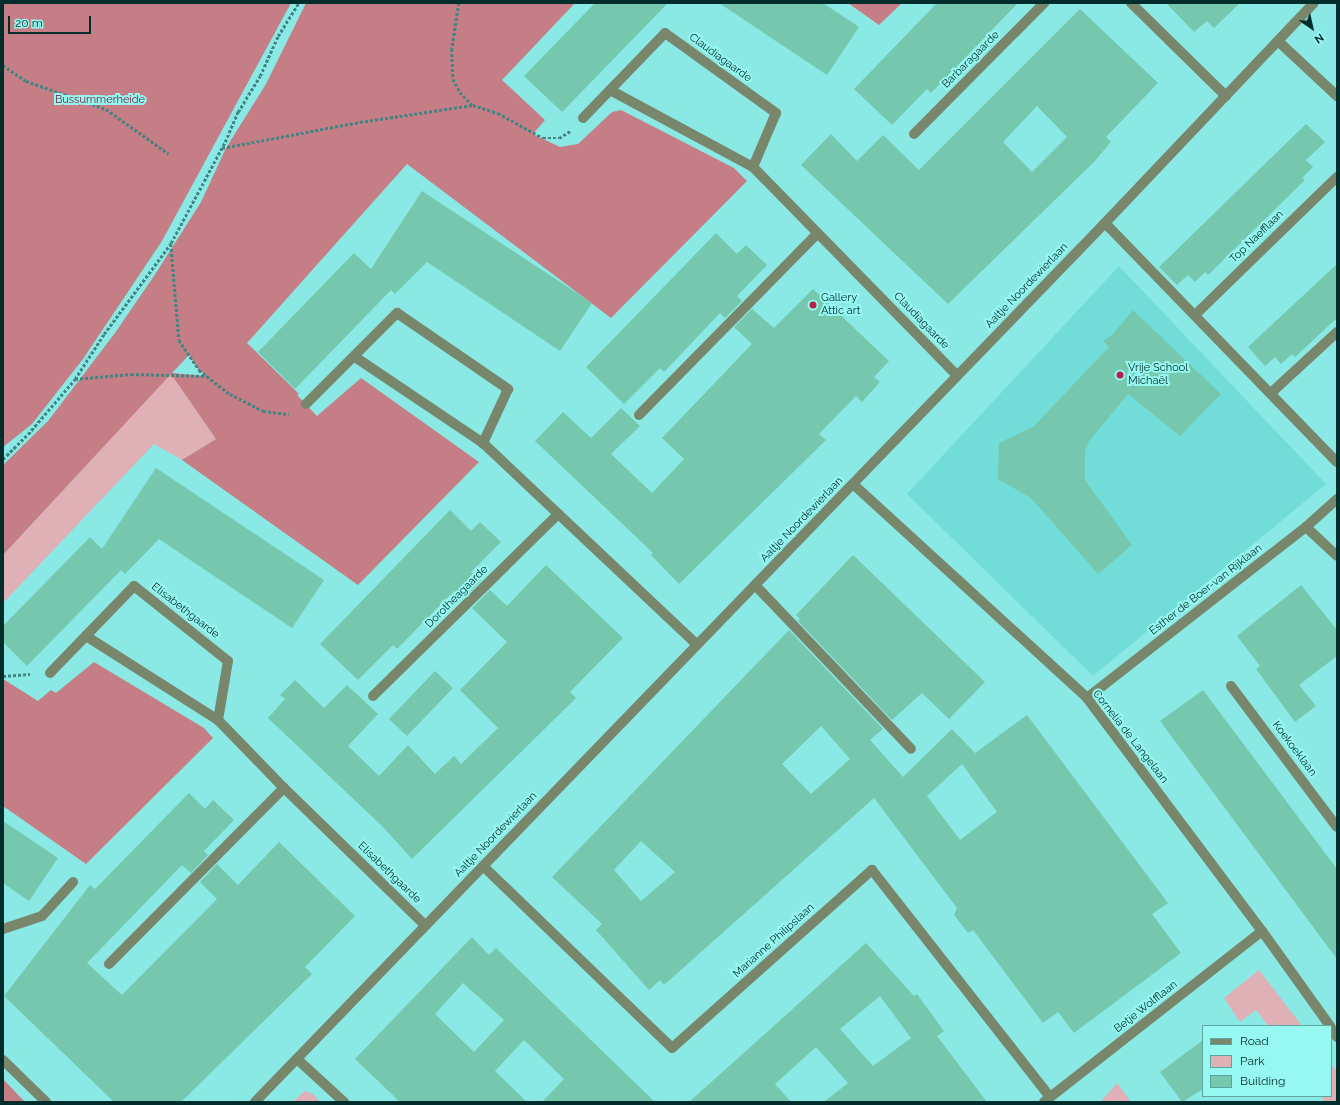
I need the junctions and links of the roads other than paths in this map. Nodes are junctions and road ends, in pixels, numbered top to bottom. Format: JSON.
{"nodes":[{"id":1,"x":1044,"y":3,"type":"edge"},
{"id":2,"x":1131,"y":3,"type":"edge"},
{"id":3,"x":1314,"y":3,"type":"edge"},
{"id":4,"x":1278,"y":41,"type":"junction"},
{"id":5,"x":610,"y":90,"type":"junction"},
{"id":6,"x":1226,"y":96,"type":"junction"},
{"id":7,"x":1337,"y":96,"type":"edge"},
{"id":8,"x":583,"y":118,"type":"road end"},
{"id":9,"x":914,"y":134,"type":"dead end"},
{"id":10,"x":754,"y":167,"type":"junction"},
{"id":11,"x":1337,"y":177,"type":"edge"},
{"id":12,"x":1105,"y":222,"type":"junction"},
{"id":13,"x":818,"y":232,"type":"junction"},
{"id":14,"x":1195,"y":315,"type":"junction"},
{"id":15,"x":1337,"y":332,"type":"edge"},
{"id":16,"x":355,"y":357,"type":"junction"},
{"id":17,"x":957,"y":375,"type":"junction"},
{"id":18,"x":1271,"y":393,"type":"junction"},
{"id":19,"x":306,"y":404,"type":"road end"},
{"id":20,"x":639,"y":415,"type":"dead end"},
{"id":21,"x":483,"y":443,"type":"junction"},
{"id":22,"x":1337,"y":462,"type":"edge"},
{"id":23,"x":852,"y":484,"type":"junction"},
{"id":24,"x":1337,"y":499,"type":"edge"},
{"id":25,"x":558,"y":514,"type":"junction"},
{"id":26,"x":1306,"y":527,"type":"junction"},
{"id":27,"x":1337,"y":556,"type":"edge"},
{"id":28,"x":755,"y":585,"type":"junction"},
{"id":29,"x":86,"y":636,"type":"junction"},
{"id":30,"x":697,"y":645,"type":"junction"},
{"id":31,"x":50,"y":673,"type":"road end"},
{"id":32,"x":1231,"y":686,"type":"dead end"},
{"id":33,"x":373,"y":696,"type":"dead end"},
{"id":34,"x":1087,"y":698,"type":"junction"},
{"id":35,"x":218,"y":720,"type":"junction"},
{"id":36,"x":911,"y":749,"type":"dead end"},
{"id":37,"x":284,"y":788,"type":"junction"},
{"id":38,"x":1337,"y":827,"type":"edge"},
{"id":39,"x":484,"y":866,"type":"junction"},
{"id":40,"x":73,"y":882,"type":"dead end"},
{"id":41,"x":426,"y":925,"type":"junction"},
{"id":42,"x":3,"y":929,"type":"edge"},
{"id":43,"x":1262,"y":931,"type":"junction"},
{"id":44,"x":109,"y":964,"type":"dead end"},
{"id":45,"x":1329,"y":1025,"type":"edge"},
{"id":46,"x":297,"y":1059,"type":"junction"},
{"id":47,"x":3,"y":1060,"type":"edge"},
{"id":48,"x":1047,"y":1100,"type":"edge"},
{"id":49,"x":46,"y":1102,"type":"edge"},
{"id":50,"x":255,"y":1102,"type":"edge"},
{"id":51,"x":344,"y":1102,"type":"edge"}],
"edges":[{"from":1,"to":9,"type":"street","name":"Barbaragaarde"},
{"from":2,"to":6,"type":"street"},
{"from":3,"to":4,"type":"street","name":"Aaltje Noordewierlaan"},
{"from":4,"to":6,"type":"street","name":"Aaltje Noordewierlaan"},
{"from":4,"to":7,"type":"street"},
{"from":5,"to":8,"type":"street","name":"Claudiagaarde"},
{"from":5,"to":10,"type":"street","name":"Claudiagaarde"},
{"from":5,"to":10,"type":"street","name":"Claudiagaarde"},
{"from":6,"to":12,"type":"street","name":"Aaltje Noordewierlaan"},
{"from":10,"to":13,"type":"street","name":"Claudiagaarde"},
{"from":11,"to":14,"type":"street","name":"Top Naefflaan"},
{"from":12,"to":14,"type":"street"},
{"from":12,"to":17,"type":"street","name":"Aaltje Noordewierlaan"},
{"from":13,"to":17,"type":"street","name":"Claudiagaarde"},
{"from":13,"to":20,"type":"street"},
{"from":14,"to":18,"type":"street"},
{"from":15,"to":18,"type":"street"},
{"from":16,"to":19,"type":"street"},
{"from":16,"to":21,"type":"street"},
{"from":16,"to":21,"type":"street"},
{"from":17,"to":23,"type":"street","name":"Aaltje Noordewierlaan"},
{"from":18,"to":22,"type":"street"},
{"from":21,"to":25,"type":"street"},
{"from":23,"to":28,"type":"street","name":"Aaltje Noordewierlaan"},
{"from":23,"to":34,"type":"street","name":"Cornelia de Langelaan"},
{"from":24,"to":26,"type":"street"},
{"from":25,"to":30,"type":"street"},
{"from":25,"to":33,"type":"street","name":"Dorotheagaarde"},
{"from":26,"to":27,"type":"street"},
{"from":26,"to":34,"type":"street","name":"Esther de Boer-van Rijklaan"},
{"from":28,"to":30,"type":"street","name":"Aaltje Noordewierlaan"},
{"from":28,"to":36,"type":"street"},
{"from":29,"to":31,"type":"street","name":"Elisabethgaarde"},
{"from":29,"to":35,"type":"street","name":"Elisabethgaarde"},
{"from":29,"to":35,"type":"street","name":"Elisabethgaarde"},
{"from":30,"to":39,"type":"street","name":"Aaltje Noordewierlaan"},
{"from":32,"to":38,"type":"street","name":"Koekoeklaan"},
{"from":34,"to":43,"type":"street","name":"Cornelia de Langelaan"},
{"from":35,"to":37,"type":"street","name":"Elisabethgaarde"},
{"from":37,"to":41,"type":"street","name":"Elisabethgaarde"},
{"from":37,"to":44,"type":"street"},
{"from":39,"to":41,"type":"street","name":"Aaltje Noordewierlaan"},
{"from":39,"to":48,"type":"street","name":"Marianne Philipslaan"},
{"from":40,"to":42,"type":"street"},
{"from":41,"to":46,"type":"street","name":"Aaltje Noordewierlaan"},
{"from":43,"to":45,"type":"street","name":"Cornelia de Langelaan"},
{"from":43,"to":48,"type":"street","name":"Betje Wolfflaan"},
{"from":46,"to":50,"type":"street","name":"Aaltje Noordewierlaan"},
{"from":46,"to":51,"type":"street"},
{"from":47,"to":49,"type":"street"}]}
